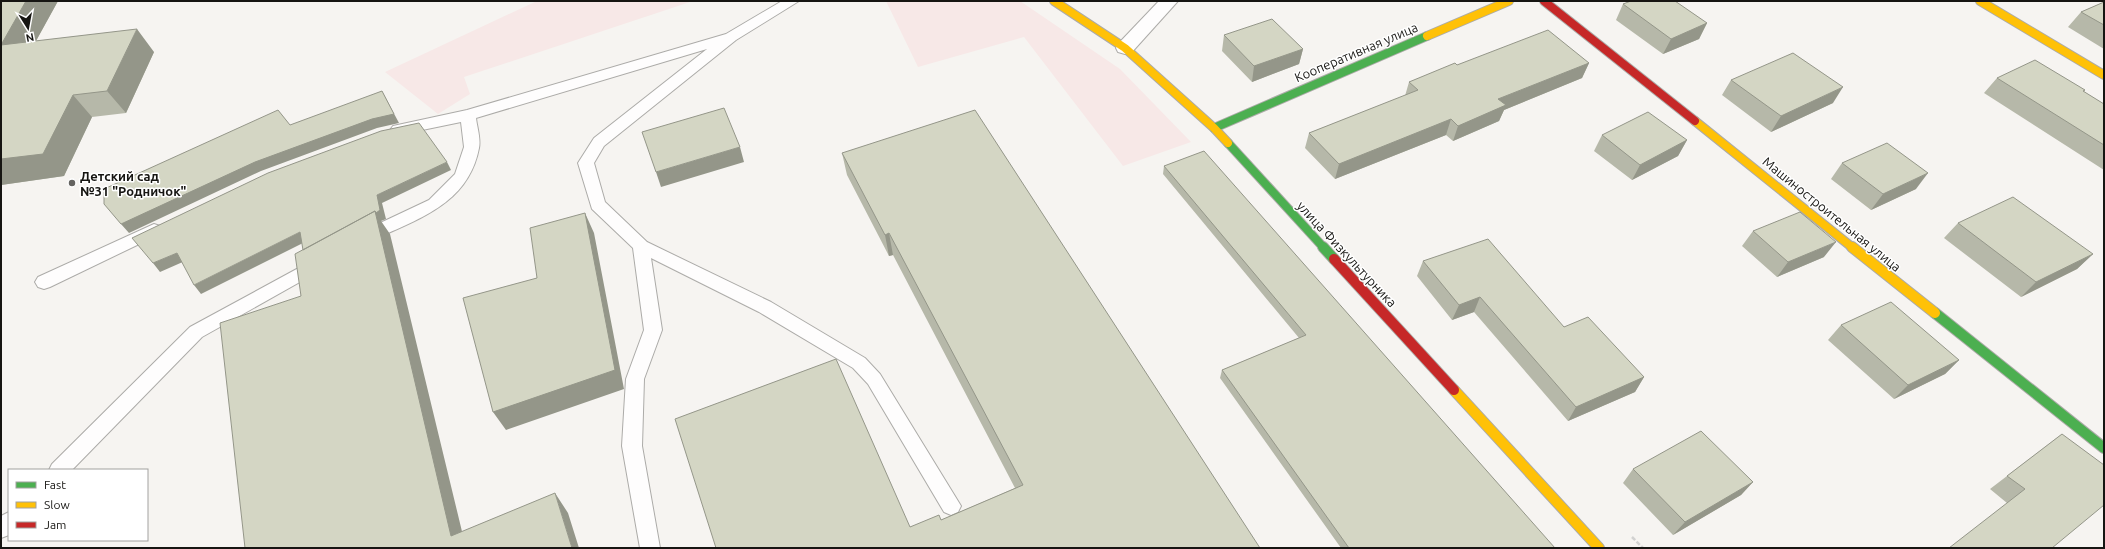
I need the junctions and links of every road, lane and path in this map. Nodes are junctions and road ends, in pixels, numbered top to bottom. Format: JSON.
{"nodes":[{"id":1,"x":792,"y":1,"type":"edge"},
{"id":2,"x":1054,"y":1,"type":"edge"},
{"id":3,"x":1169,"y":1,"type":"edge"},
{"id":4,"x":1509,"y":1,"type":"edge"},
{"id":5,"x":1544,"y":1,"type":"edge"},
{"id":6,"x":1980,"y":1,"type":"edge"},
{"id":7,"x":731,"y":37,"type":"junction"},
{"id":8,"x":1125,"y":48,"type":"junction"},
{"id":9,"x":2104,"y":75,"type":"edge"},
{"id":10,"x":468,"y":115,"type":"junction"},
{"id":11,"x":1214,"y":128,"type":"junction"},
{"id":12,"x":383,"y":133,"type":"edge"},
{"id":13,"x":170,"y":222,"type":"edge"},
{"id":14,"x":353,"y":244,"type":"edge"},
{"id":15,"x":641,"y":246,"type":"junction"},
{"id":16,"x":332,"y":255,"type":"edge"},
{"id":17,"x":44,"y":282,"type":"dead end"},
{"id":18,"x":2104,"y":448,"type":"edge"},
{"id":19,"x":60,"y":469,"type":"edge"},
{"id":20,"x":950,"y":506,"type":"dead end"},
{"id":21,"x":650,"y":548,"type":"edge"},
{"id":22,"x":1599,"y":548,"type":"edge"}],
"edges":[{"from":1,"to":7,"type":"lane"},
{"from":2,"to":8,"type":"street","name":"улица Физкультурника"},
{"from":3,"to":8,"type":"street"},
{"from":4,"to":11,"type":"street","name":"Кооперативная улица"},
{"from":5,"to":18,"type":"street","name":"Машиностроительная улица"},
{"from":6,"to":9,"type":"street"},
{"from":7,"to":10,"type":"lane"},
{"from":7,"to":15,"type":"lane"},
{"from":8,"to":11,"type":"street","name":"улица Физкультурника"},
{"from":10,"to":12,"type":"lane"},
{"from":10,"to":14,"type":"lane"},
{"from":11,"to":22,"type":"street","name":"улица Физкультурника"},
{"from":13,"to":17,"type":"lane"},
{"from":15,"to":20,"type":"lane"},
{"from":15,"to":21,"type":"lane"},
{"from":16,"to":19,"type":"lane"}]}
